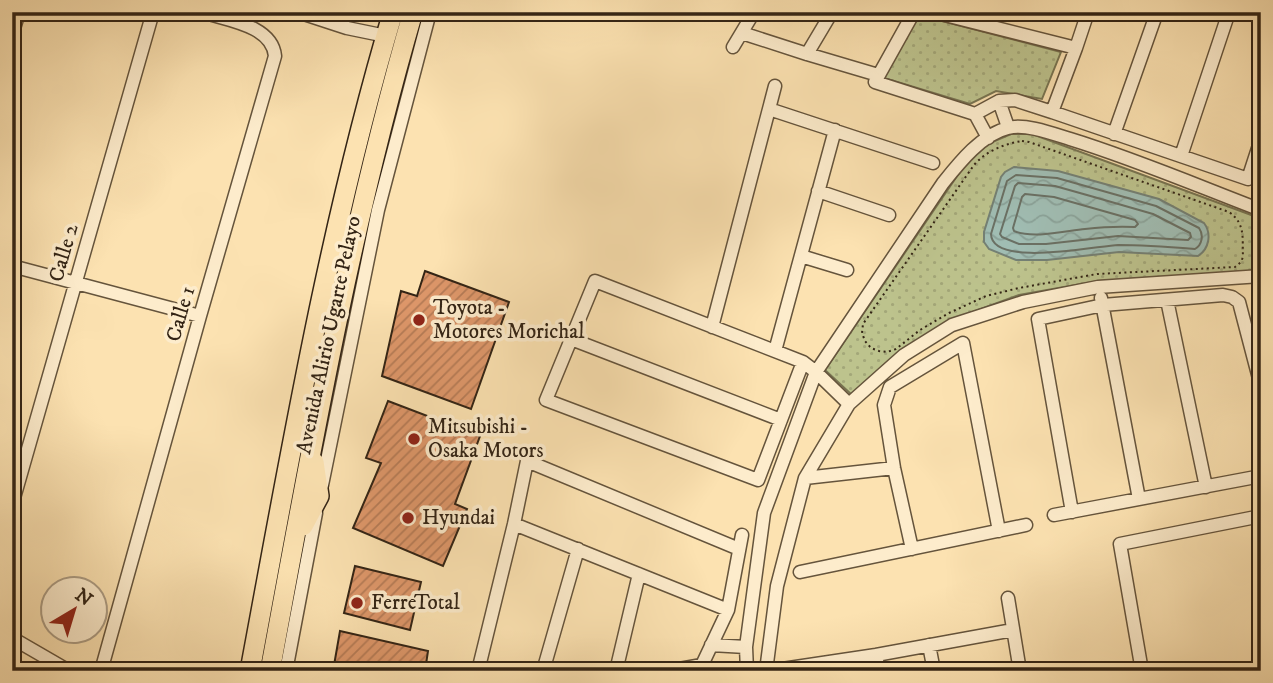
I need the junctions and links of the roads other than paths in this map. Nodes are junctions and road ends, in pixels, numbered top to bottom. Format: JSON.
{"nodes":[{"id":1,"x":19,"y":12,"type":"edge"},
{"id":2,"x":153,"y":12,"type":"edge"},
{"id":3,"x":202,"y":12,"type":"edge"},
{"id":4,"x":298,"y":12,"type":"edge"},
{"id":5,"x":393,"y":12,"type":"edge"},
{"id":6,"x":414,"y":12,"type":"edge"},
{"id":7,"x":430,"y":12,"type":"edge"},
{"id":8,"x":754,"y":12,"type":"edge"},
{"id":9,"x":832,"y":12,"type":"edge"},
{"id":10,"x":914,"y":12,"type":"edge"},
{"id":11,"x":933,"y":12,"type":"edge"},
{"id":12,"x":1088,"y":12,"type":"edge"},
{"id":13,"x":1157,"y":12,"type":"edge"},
{"id":14,"x":1229,"y":12,"type":"edge"},
{"id":15,"x":742,"y":33,"type":"junction"},
{"id":16,"x":12,"y":35,"type":"edge"},
{"id":17,"x":386,"y":36,"type":"junction"},
{"id":18,"x":733,"y":47,"type":"dead end"},
{"id":19,"x":1076,"y":48,"type":"junction"},
{"id":20,"x":807,"y":54,"type":"junction"},
{"id":21,"x":878,"y":75,"type":"junction"},
{"id":22,"x":775,"y":86,"type":"dead end"},
{"id":23,"x":999,"y":102,"type":"junction"},
{"id":24,"x":769,"y":108,"type":"junction"},
{"id":25,"x":1052,"y":112,"type":"junction"},
{"id":26,"x":975,"y":114,"type":"junction"},
{"id":27,"x":1008,"y":127,"type":"junction"},
{"id":28,"x":835,"y":130,"type":"junction"},
{"id":29,"x":1114,"y":134,"type":"junction"},
{"id":30,"x":988,"y":138,"type":"junction"},
{"id":31,"x":1261,"y":139,"type":"edge"},
{"id":32,"x":1181,"y":156,"type":"junction"},
{"id":33,"x":933,"y":163,"type":"dead end"},
{"id":34,"x":818,"y":191,"type":"junction"},
{"id":35,"x":1261,"y":210,"type":"edge"},
{"id":36,"x":889,"y":215,"type":"dead end"},
{"id":37,"x":800,"y":256,"type":"junction"},
{"id":38,"x":12,"y":266,"type":"edge"},
{"id":39,"x":847,"y":270,"type":"dead end"},
{"id":40,"x":1261,"y":276,"type":"edge"},
{"id":41,"x":75,"y":284,"type":"junction"},
{"id":42,"x":1098,"y":287,"type":"junction"},
{"id":43,"x":1167,"y":300,"type":"junction"},
{"id":44,"x":1103,"y":305,"type":"junction"},
{"id":45,"x":200,"y":316,"type":"junction"},
{"id":46,"x":712,"y":327,"type":"junction"},
{"id":47,"x":571,"y":339,"type":"junction"},
{"id":48,"x":775,"y":351,"type":"junction"},
{"id":49,"x":803,"y":362,"type":"junction"},
{"id":50,"x":816,"y":372,"type":"junction"},
{"id":51,"x":1261,"y":386,"type":"edge"},
{"id":52,"x":849,"y":404,"type":"junction"},
{"id":53,"x":781,"y":420,"type":"junction"},
{"id":54,"x":312,"y":451,"type":"junction"},
{"id":55,"x":894,"y":468,"type":"junction"},
{"id":56,"x":1261,"y":476,"type":"edge"},
{"id":57,"x":805,"y":478,"type":"junction"},
{"id":58,"x":1206,"y":487,"type":"junction"},
{"id":59,"x":319,"y":496,"type":"junction"},
{"id":60,"x":1139,"y":499,"type":"junction"},
{"id":61,"x":12,"y":505,"type":"edge"},
{"id":62,"x":1072,"y":512,"type":"junction"},
{"id":63,"x":1054,"y":515,"type":"dead end"},
{"id":64,"x":1261,"y":516,"type":"edge"},
{"id":65,"x":514,"y":524,"type":"junction"},
{"id":66,"x":1026,"y":526,"type":"dead end"},
{"id":67,"x":999,"y":531,"type":"junction"},
{"id":68,"x":742,"y":535,"type":"dead end"},
{"id":69,"x":294,"y":542,"type":"junction"},
{"id":70,"x":578,"y":549,"type":"junction"},
{"id":71,"x":739,"y":549,"type":"junction"},
{"id":72,"x":912,"y":549,"type":"junction"},
{"id":73,"x":800,"y":572,"type":"dead end"},
{"id":74,"x":639,"y":574,"type":"junction"},
{"id":75,"x":1008,"y":598,"type":"dead end"},
{"id":76,"x":728,"y":610,"type":"junction"},
{"id":77,"x":1013,"y":630,"type":"junction"},
{"id":78,"x":12,"y":638,"type":"edge"},
{"id":79,"x":711,"y":645,"type":"junction"},
{"id":80,"x":929,"y":645,"type":"junction"},
{"id":81,"x":746,"y":647,"type":"junction"},
{"id":82,"x":876,"y":655,"type":"junction"},
{"id":83,"x":702,"y":668,"type":"edge"},
{"id":84,"x":787,"y":669,"type":"edge"},
{"id":85,"x":69,"y":671,"type":"edge"},
{"id":86,"x":101,"y":671,"type":"edge"},
{"id":87,"x":250,"y":671,"type":"edge"},
{"id":88,"x":270,"y":671,"type":"edge"},
{"id":89,"x":286,"y":671,"type":"edge"},
{"id":90,"x":478,"y":671,"type":"edge"},
{"id":91,"x":543,"y":671,"type":"edge"},
{"id":92,"x":616,"y":671,"type":"edge"},
{"id":93,"x":668,"y":671,"type":"edge"},
{"id":94,"x":747,"y":671,"type":"edge"},
{"id":95,"x":768,"y":671,"type":"edge"},
{"id":96,"x":879,"y":671,"type":"edge"},
{"id":97,"x":934,"y":671,"type":"edge"},
{"id":98,"x":1020,"y":671,"type":"edge"},
{"id":99,"x":1142,"y":671,"type":"edge"}],
"edges":[{"from":1,"to":16,"type":"street"},
{"from":2,"to":41,"type":"street","name":"Calle 2"},
{"from":3,"to":45,"type":"street","name":"Calle 1"},
{"from":4,"to":17,"type":"street"},
{"from":5,"to":17,"type":"highway","name":"Avenida Alirio Ugarte Pelayo"},
{"from":6,"to":54,"type":"highway","name":"Avenida Alirio Ugarte Pelayo"},
{"from":7,"to":59,"type":"street","name":"Avenida Alirio Ugarte Pelayo"},
{"from":8,"to":15,"type":"street"},
{"from":9,"to":20,"type":"street"},
{"from":10,"to":21,"type":"street"},
{"from":11,"to":19,"type":"street"},
{"from":12,"to":19,"type":"street"},
{"from":13,"to":29,"type":"street"},
{"from":14,"to":32,"type":"street"},
{"from":15,"to":18,"type":"street"},
{"from":15,"to":20,"type":"street"},
{"from":17,"to":87,"type":"highway","name":"Avenida Alirio Ugarte Pelayo"},
{"from":19,"to":25,"type":"street"},
{"from":20,"to":21,"type":"street"},
{"from":21,"to":26,"type":"street"},
{"from":22,"to":24,"type":"street"},
{"from":23,"to":25,"type":"street"},
{"from":23,"to":26,"type":"street"},
{"from":23,"to":27,"type":"street"},
{"from":24,"to":28,"type":"street"},
{"from":24,"to":46,"type":"street"},
{"from":25,"to":29,"type":"street"},
{"from":26,"to":30,"type":"street"},
{"from":27,"to":30,"type":"street"},
{"from":27,"to":35,"type":"street"},
{"from":28,"to":33,"type":"street"},
{"from":28,"to":34,"type":"street"},
{"from":29,"to":32,"type":"street"},
{"from":30,"to":50,"type":"street"},
{"from":31,"to":32,"type":"street"},
{"from":34,"to":36,"type":"street"},
{"from":34,"to":37,"type":"street"},
{"from":37,"to":39,"type":"street"},
{"from":37,"to":48,"type":"street"},
{"from":38,"to":41,"type":"street"},
{"from":40,"to":42,"type":"street"},
{"from":41,"to":45,"type":"street"},
{"from":41,"to":61,"type":"street","name":"Calle 2"},
{"from":42,"to":44,"type":"street"},
{"from":42,"to":52,"type":"street"},
{"from":43,"to":44,"type":"street"},
{"from":43,"to":51,"type":"street"},
{"from":43,"to":58,"type":"street"},
{"from":44,"to":60,"type":"street"},
{"from":44,"to":62,"type":"street"},
{"from":45,"to":86,"type":"street","name":"Calle 1"},
{"from":46,"to":47,"type":"street"},
{"from":46,"to":48,"type":"street"},
{"from":47,"to":53,"type":"street"},
{"from":47,"to":53,"type":"street"},
{"from":48,"to":49,"type":"street"},
{"from":49,"to":50,"type":"street"},
{"from":49,"to":53,"type":"street"},
{"from":50,"to":52,"type":"street"},
{"from":50,"to":81,"type":"street"},
{"from":52,"to":57,"type":"street"},
{"from":54,"to":59,"type":"highway"},
{"from":54,"to":69,"type":"highway","name":"Avenida Alirio Ugarte Pelayo"},
{"from":55,"to":57,"type":"street"},
{"from":55,"to":67,"type":"street"},
{"from":55,"to":72,"type":"street"},
{"from":56,"to":58,"type":"street"},
{"from":57,"to":95,"type":"street"},
{"from":58,"to":60,"type":"street"},
{"from":59,"to":69,"type":"highway"},
{"from":59,"to":89,"type":"street","name":"Avenida Alirio Ugarte Pelayo"},
{"from":60,"to":62,"type":"street"},
{"from":62,"to":63,"type":"street"},
{"from":64,"to":99,"type":"street"},
{"from":65,"to":70,"type":"street"},
{"from":65,"to":71,"type":"street"},
{"from":65,"to":90,"type":"street"},
{"from":66,"to":67,"type":"street"},
{"from":67,"to":72,"type":"street"},
{"from":68,"to":71,"type":"street"},
{"from":69,"to":88,"type":"highway","name":"Avenida Alirio Ugarte Pelayo"},
{"from":70,"to":74,"type":"street"},
{"from":70,"to":91,"type":"street"},
{"from":71,"to":76,"type":"street"},
{"from":72,"to":73,"type":"street"},
{"from":74,"to":76,"type":"street"},
{"from":74,"to":92,"type":"street"},
{"from":75,"to":77,"type":"street"},
{"from":76,"to":79,"type":"street"},
{"from":77,"to":80,"type":"street"},
{"from":77,"to":98,"type":"street"},
{"from":78,"to":85,"type":"street"},
{"from":79,"to":81,"type":"street"},
{"from":79,"to":83,"type":"street"},
{"from":80,"to":82,"type":"street"},
{"from":80,"to":97,"type":"street"},
{"from":81,"to":94,"type":"street"},
{"from":82,"to":84,"type":"street"},
{"from":82,"to":96,"type":"street"},
{"from":83,"to":93,"type":"street"},
{"from":84,"to":95,"type":"street"}]}
